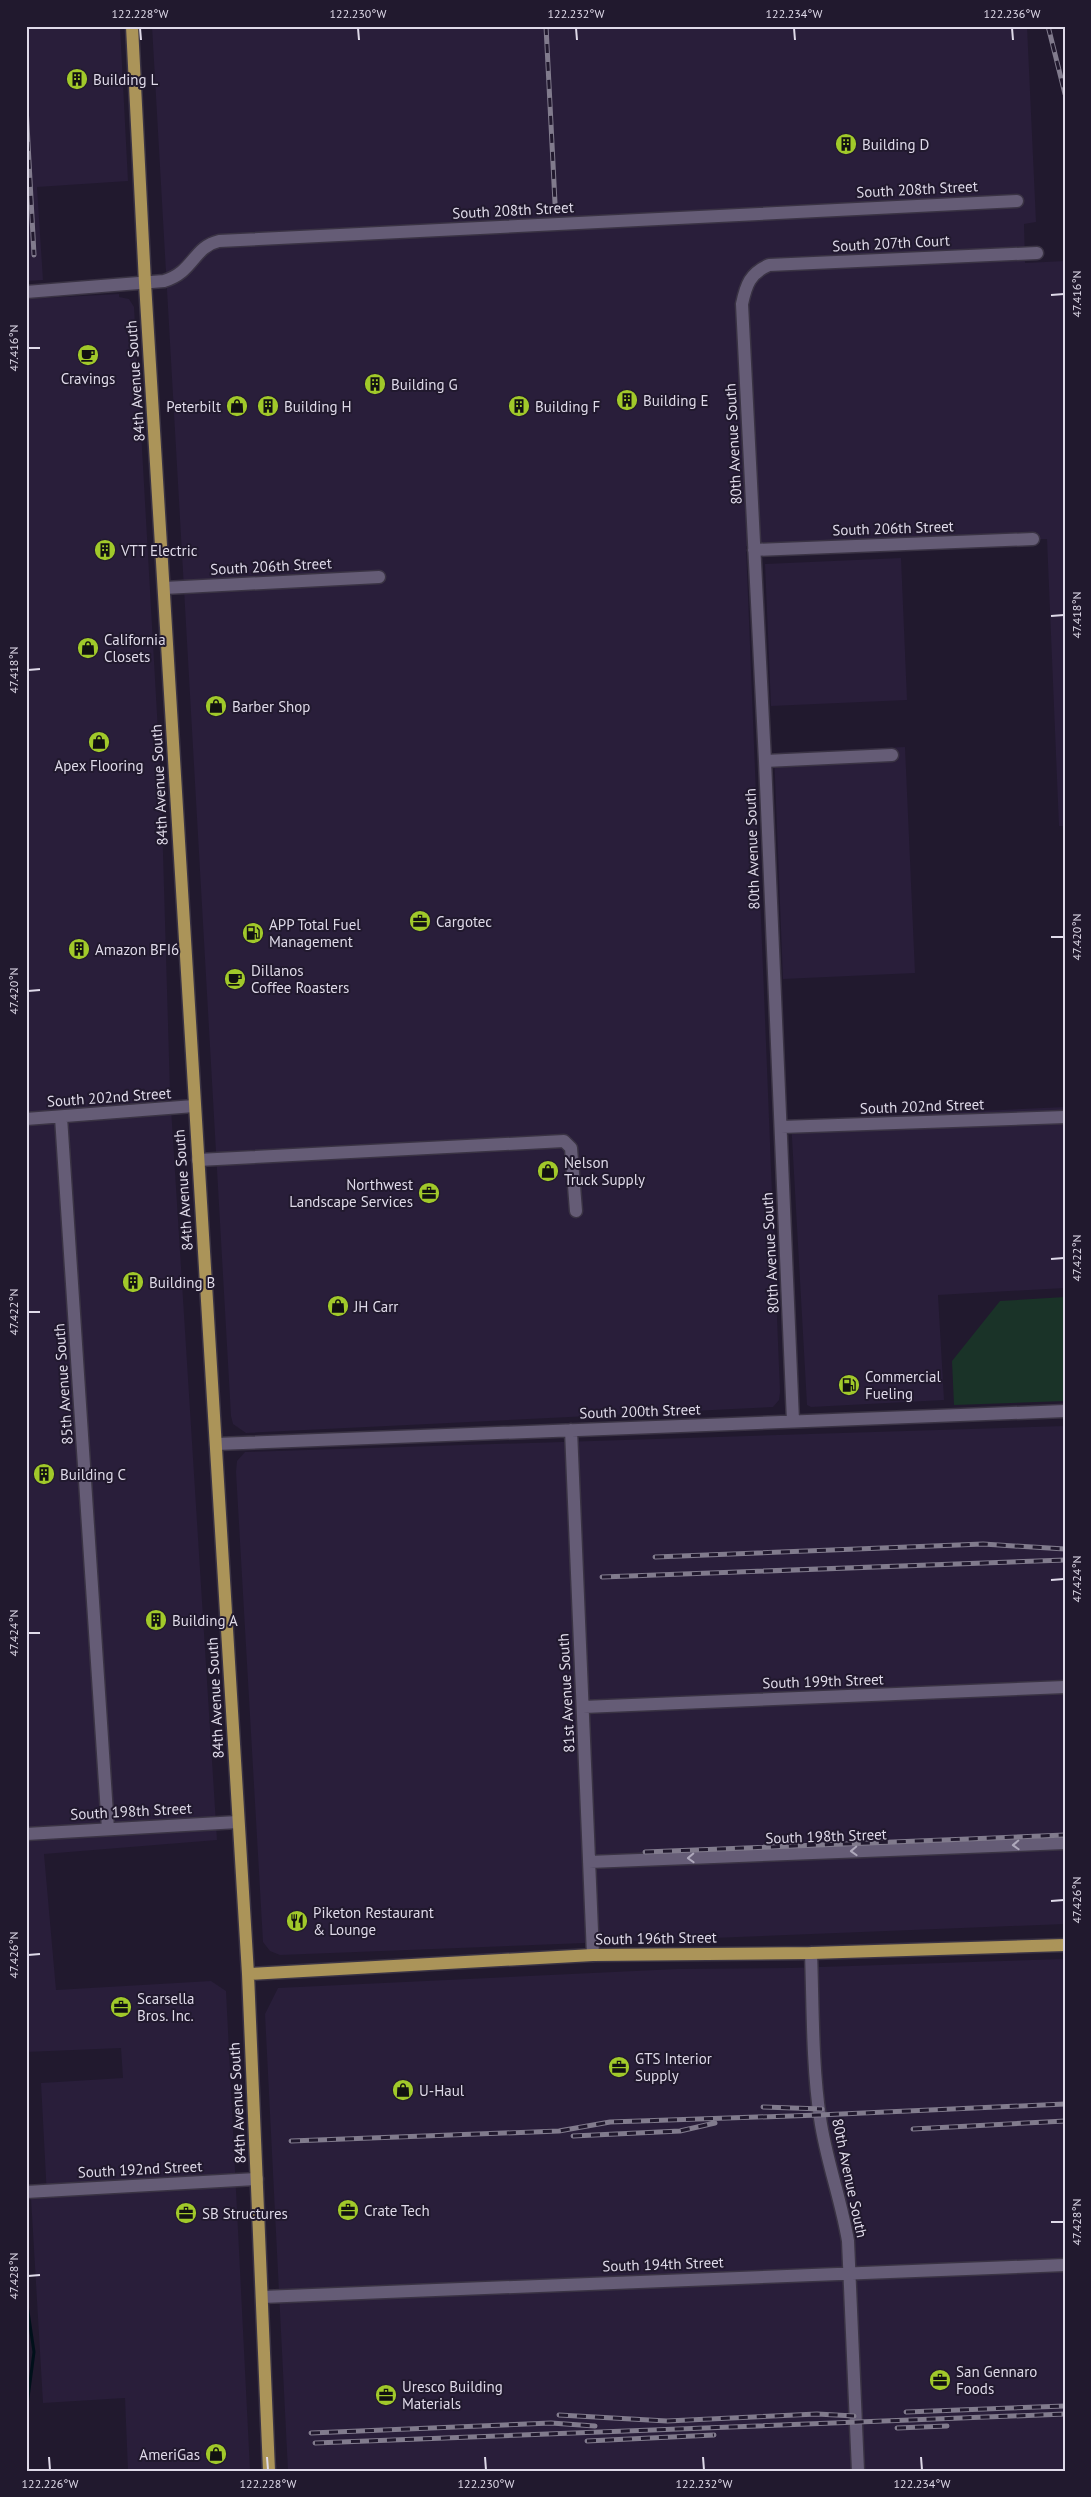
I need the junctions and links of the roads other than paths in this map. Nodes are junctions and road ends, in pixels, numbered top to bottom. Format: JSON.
{"nodes":[{"id":1,"x":132,"y":26,"type":"edge"},
{"id":2,"x":1017,"y":200,"type":"dead end"},
{"id":3,"x":1037,"y":253,"type":"dead end"},
{"id":4,"x":751,"y":277,"type":"joint"},
{"id":5,"x":145,"y":283,"type":"junction"},
{"id":6,"x":26,"y":292,"type":"edge"},
{"id":7,"x":1033,"y":539,"type":"dead end"},
{"id":8,"x":754,"y":550,"type":"junction"},
{"id":9,"x":379,"y":577,"type":"dead end"},
{"id":10,"x":164,"y":588,"type":"junction"},
{"id":11,"x":892,"y":755,"type":"dead end"},
{"id":12,"x":765,"y":761,"type":"junction"},
{"id":13,"x":194,"y":1106,"type":"junction"},
{"id":14,"x":61,"y":1117,"type":"junction"},
{"id":15,"x":1065,"y":1118,"type":"edge"},
{"id":16,"x":26,"y":1120,"type":"edge"},
{"id":17,"x":781,"y":1127,"type":"junction"},
{"id":18,"x":198,"y":1160,"type":"junction"},
{"id":19,"x":576,"y":1211,"type":"dead end"},
{"id":20,"x":1065,"y":1411,"type":"edge"},
{"id":21,"x":794,"y":1421,"type":"junction"},
{"id":22,"x":571,"y":1430,"type":"junction"},
{"id":23,"x":216,"y":1444,"type":"junction"},
{"id":24,"x":1065,"y":1688,"type":"edge"},
{"id":25,"x":583,"y":1707,"type":"junction"},
{"id":26,"x":238,"y":1822,"type":"junction"},
{"id":27,"x":108,"y":1829,"type":"junction"},
{"id":28,"x":26,"y":1834,"type":"edge"},
{"id":29,"x":1065,"y":1843,"type":"edge"},
{"id":30,"x":589,"y":1862,"type":"junction"},
{"id":31,"x":1065,"y":1945,"type":"edge"},
{"id":32,"x":811,"y":1953,"type":"junction"},
{"id":33,"x":593,"y":1955,"type":"junction"},
{"id":34,"x":248,"y":1974,"type":"junction"},
{"id":35,"x":256,"y":2179,"type":"junction"},
{"id":36,"x":26,"y":2192,"type":"edge"},
{"id":37,"x":1065,"y":2265,"type":"edge"},
{"id":38,"x":850,"y":2274,"type":"junction"},
{"id":39,"x":262,"y":2296,"type":"junction"},
{"id":40,"x":269,"y":2471,"type":"edge"},
{"id":41,"x":858,"y":2471,"type":"edge"}],
"edges":[{"from":1,"to":5,"type":"main road","name":"84th Avenue South"},
{"from":2,"to":5,"type":"street","name":"South 208th Street"},
{"from":3,"to":4,"type":"street","name":"South 207th Court"},
{"from":4,"to":8,"type":"street","name":"80th Avenue South"},
{"from":5,"to":6,"type":"street","name":"South 208th Street"},
{"from":5,"to":10,"type":"main road","name":"84th Avenue South"},
{"from":7,"to":8,"type":"street","name":"South 206th Street"},
{"from":8,"to":12,"type":"street","name":"80th Avenue South"},
{"from":9,"to":10,"type":"street","name":"South 206th Street"},
{"from":10,"to":13,"type":"main road","name":"84th Avenue South"},
{"from":11,"to":12,"type":"street"},
{"from":12,"to":17,"type":"street","name":"80th Avenue South"},
{"from":13,"to":14,"type":"street","name":"South 202nd Street"},
{"from":13,"to":18,"type":"main road","name":"84th Avenue South"},
{"from":14,"to":16,"type":"street","name":"South 202nd Street"},
{"from":14,"to":27,"type":"street","name":"85th Avenue South"},
{"from":15,"to":17,"type":"street","name":"South 202nd Street"},
{"from":17,"to":21,"type":"street","name":"80th Avenue South"},
{"from":18,"to":19,"type":"street"},
{"from":18,"to":23,"type":"main road","name":"84th Avenue South"},
{"from":20,"to":21,"type":"street","name":"South 200th Street"},
{"from":21,"to":22,"type":"street","name":"South 200th Street"},
{"from":22,"to":23,"type":"street","name":"South 200th Street"},
{"from":22,"to":25,"type":"street","name":"81st Avenue South"},
{"from":23,"to":26,"type":"main road","name":"84th Avenue South"},
{"from":24,"to":25,"type":"street","name":"South 199th Street"},
{"from":25,"to":30,"type":"street","name":"81st Avenue South"},
{"from":26,"to":27,"type":"street","name":"South 198th Street"},
{"from":26,"to":34,"type":"main road","name":"84th Avenue South"},
{"from":27,"to":28,"type":"street","name":"South 198th Street"},
{"from":29,"to":30,"type":"street","name":"South 198th Street","one_way":true},
{"from":30,"to":33,"type":"street","name":"81st Avenue South"},
{"from":31,"to":32,"type":"main road","name":"South 196th Street"},
{"from":32,"to":33,"type":"main road","name":"South 196th Street"},
{"from":32,"to":38,"type":"street","name":"80th Avenue South"},
{"from":33,"to":34,"type":"main road","name":"South 196th Street"},
{"from":34,"to":35,"type":"main road","name":"84th Avenue South"},
{"from":35,"to":36,"type":"street","name":"South 192nd Street"},
{"from":35,"to":39,"type":"main road","name":"84th Avenue South"},
{"from":37,"to":38,"type":"street","name":"South 194th Street"},
{"from":38,"to":39,"type":"street","name":"South 194th Street"},
{"from":38,"to":41,"type":"street","name":"80th Avenue South"},
{"from":39,"to":40,"type":"main road","name":"84th Avenue South"}]}
